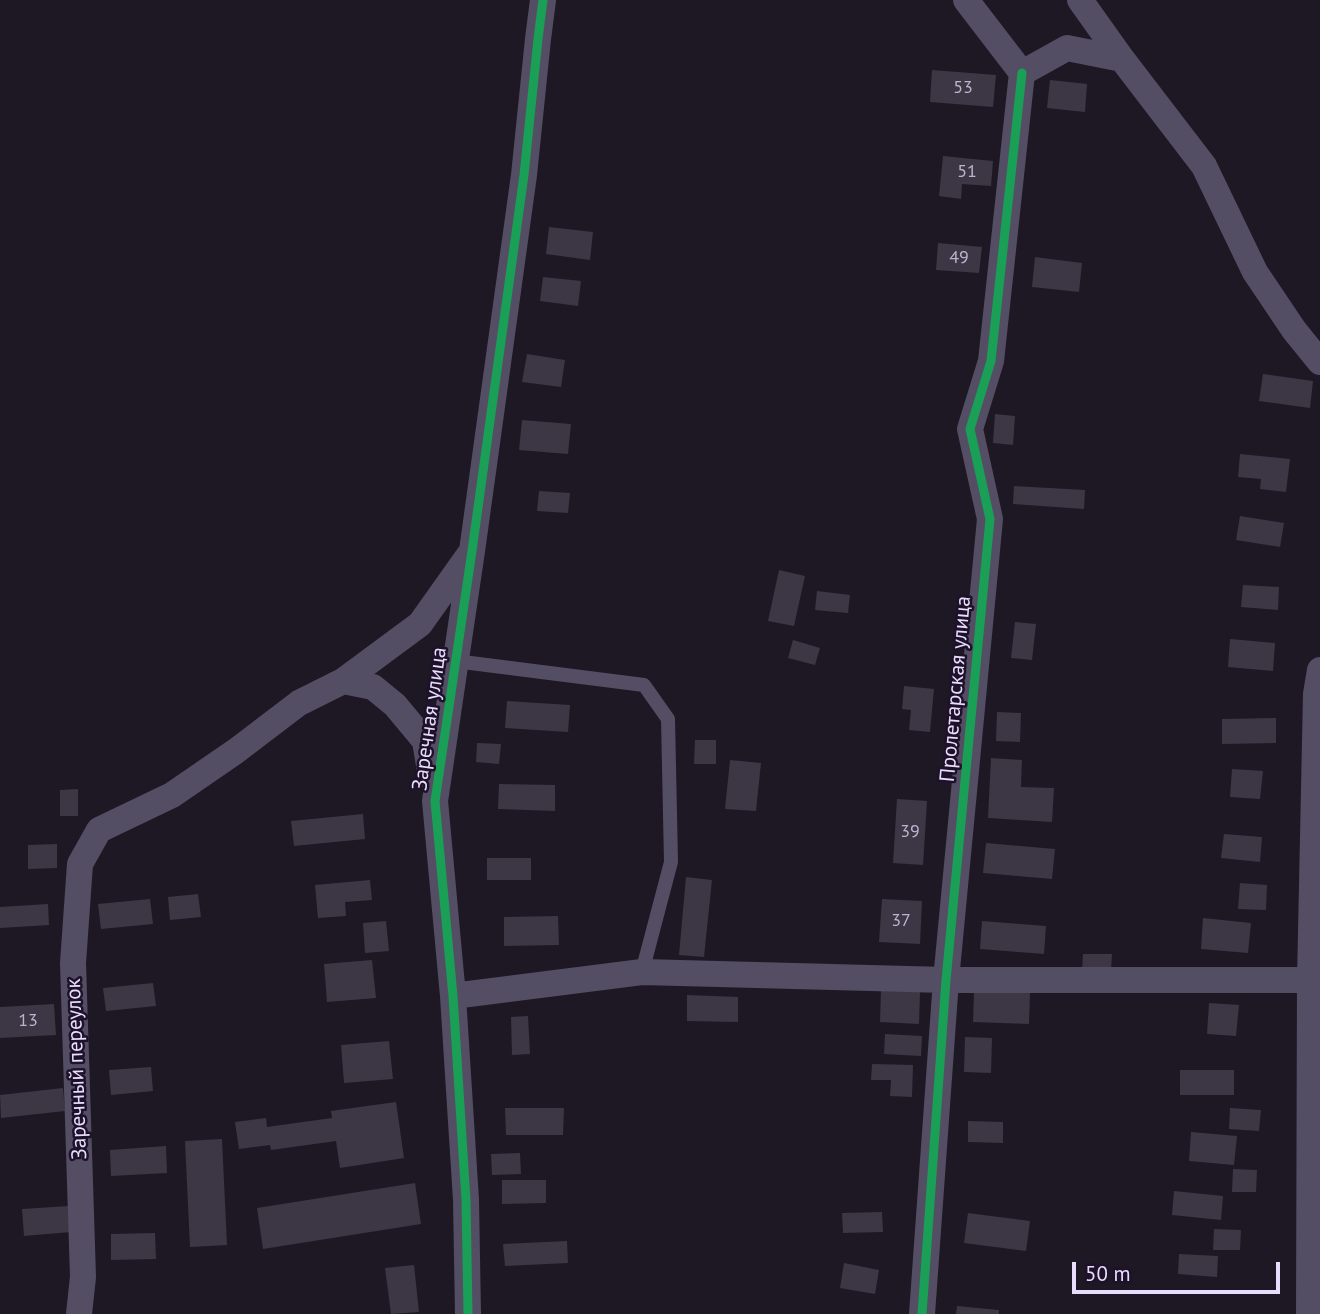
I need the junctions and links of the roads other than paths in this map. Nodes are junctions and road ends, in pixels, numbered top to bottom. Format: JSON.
{"nodes":[{"id":1,"x":543,"y":0,"type":"edge"},
{"id":2,"x":966,"y":0,"type":"edge"},
{"id":3,"x":1080,"y":0,"type":"edge"},
{"id":4,"x":1122,"y":59,"type":"junction"},
{"id":5,"x":1023,"y":73,"type":"junction"},
{"id":6,"x":1320,"y":362,"type":"edge"},
{"id":7,"x":472,"y":551,"type":"junction"},
{"id":8,"x":455,"y":661,"type":"junction"},
{"id":9,"x":1320,"y":670,"type":"edge"},
{"id":10,"x":343,"y":681,"type":"junction"},
{"id":11,"x":435,"y":801,"type":"junction"},
{"id":12,"x":642,"y":972,"type":"junction"},
{"id":13,"x":946,"y":980,"type":"junction"},
{"id":14,"x":1310,"y":981,"type":"junction"},
{"id":15,"x":453,"y":996,"type":"junction"},
{"id":16,"x":79,"y":1314,"type":"edge"},
{"id":17,"x":468,"y":1314,"type":"edge"},
{"id":18,"x":922,"y":1314,"type":"edge"},
{"id":19,"x":1309,"y":1314,"type":"edge"}],
"edges":[{"from":1,"to":7,"type":"street","name":"Заречная улица"},
{"from":2,"to":5,"type":"street"},
{"from":3,"to":4,"type":"street"},
{"from":4,"to":5,"type":"street"},
{"from":4,"to":6,"type":"street"},
{"from":5,"to":13,"type":"street","name":"Пролетарская улица"},
{"from":7,"to":8,"type":"street","name":"Заречная улица"},
{"from":7,"to":10,"type":"street"},
{"from":8,"to":11,"type":"street","name":"Заречная улица"},
{"from":8,"to":12,"type":"lane"},
{"from":9,"to":14,"type":"street"},
{"from":10,"to":11,"type":"street"},
{"from":10,"to":16,"type":"street","name":"Заречный переулок"},
{"from":11,"to":15,"type":"street","name":"Заречная улица"},
{"from":12,"to":13,"type":"street"},
{"from":12,"to":15,"type":"street"},
{"from":13,"to":14,"type":"street"},
{"from":13,"to":18,"type":"street","name":"Пролетарская улица"},
{"from":14,"to":19,"type":"street"},
{"from":15,"to":17,"type":"street","name":"Заречная улица"}]}
